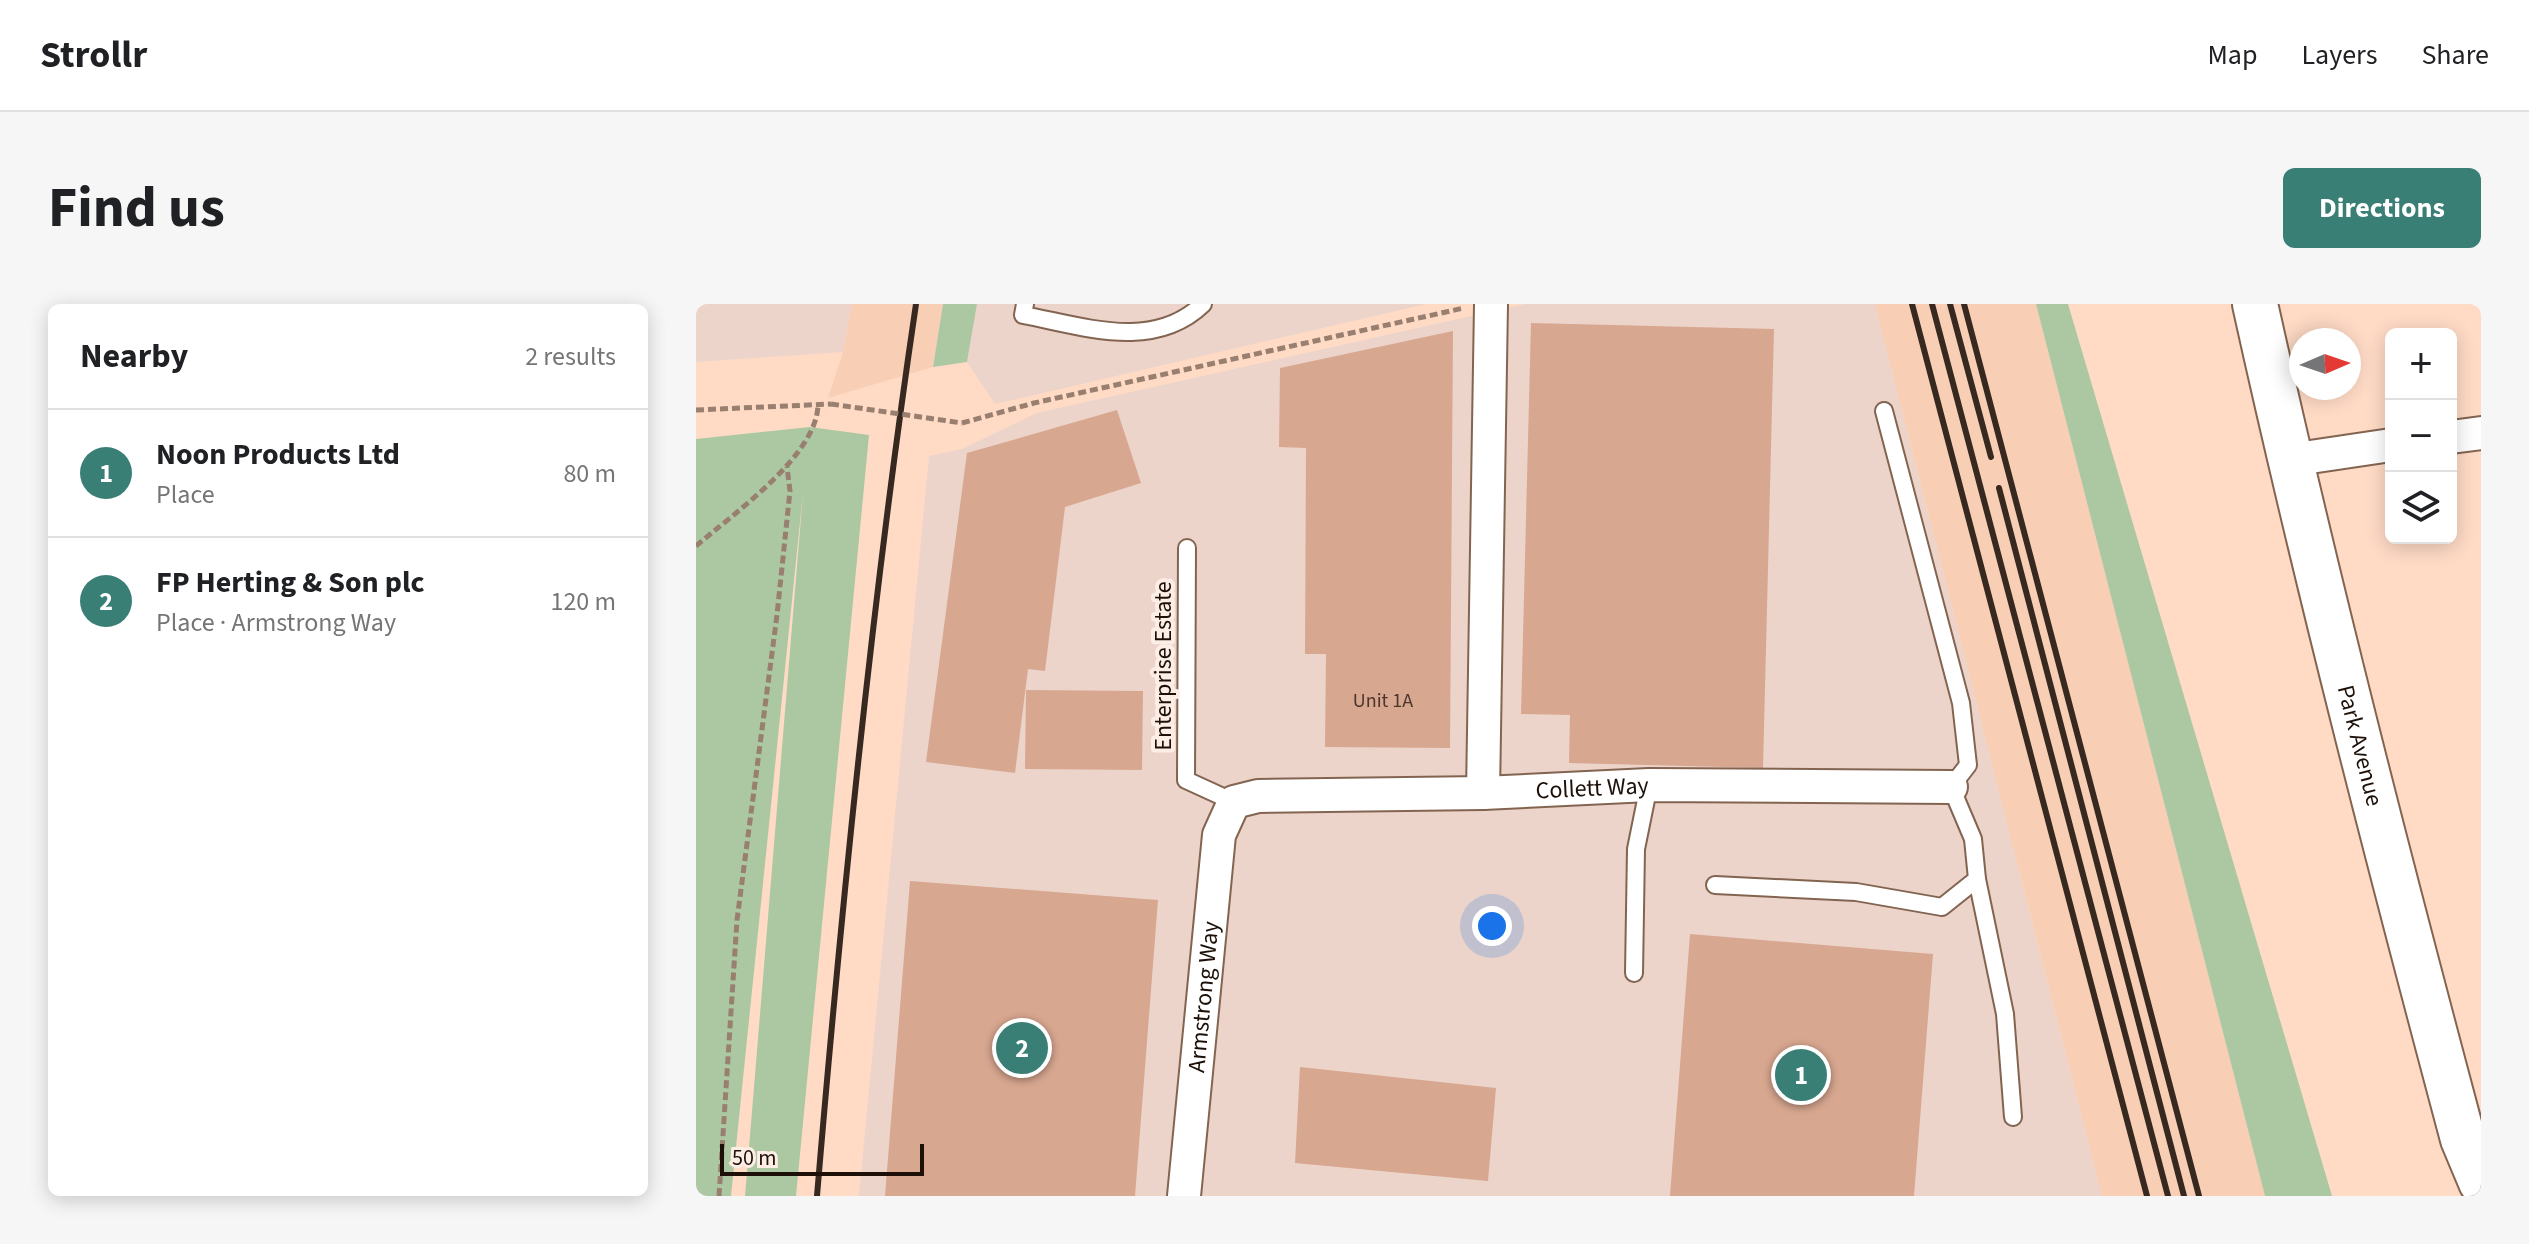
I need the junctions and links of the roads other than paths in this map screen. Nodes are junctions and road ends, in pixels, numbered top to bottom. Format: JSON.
{"nodes":[{"id":1,"x":1203,"y":304,"type":"edge"},
{"id":2,"x":2255,"y":304,"type":"edge"},
{"id":3,"x":1483,"y":305,"type":"edge"},
{"id":4,"x":1024,"y":309,"type":"edge"},
{"id":5,"x":1884,"y":411,"type":"dead end"},
{"id":6,"x":2481,"y":433,"type":"edge"},
{"id":7,"x":2457,"y":436,"type":"edge"},
{"id":8,"x":2385,"y":446,"type":"edge"},
{"id":9,"x":2290,"y":460,"type":"junction"},
{"id":10,"x":1187,"y":548,"type":"dead end"},
{"id":11,"x":1649,"y":785,"type":"junction"},
{"id":12,"x":1951,"y":787,"type":"junction"},
{"id":13,"x":1483,"y":793,"type":"junction"},
{"id":14,"x":1234,"y":802,"type":"junction"},
{"id":15,"x":1977,"y":879,"type":"junction"},
{"id":16,"x":1715,"y":885,"type":"dead end"},
{"id":17,"x":1634,"y":973,"type":"dead end"},
{"id":18,"x":2013,"y":1117,"type":"dead end"},
{"id":19,"x":2481,"y":1182,"type":"edge"},
{"id":20,"x":1184,"y":1196,"type":"edge"}],
"edges":[{"from":1,"to":4,"type":"lane"},
{"from":2,"to":9,"type":"street","name":"Park Avenue"},
{"from":3,"to":13,"type":"street"},
{"from":5,"to":12,"type":"lane"},
{"from":6,"to":7,"type":"street"},
{"from":8,"to":9,"type":"street"},
{"from":9,"to":19,"type":"street","name":"Park Avenue"},
{"from":10,"to":14,"type":"lane","name":"Enterprise Estate"},
{"from":11,"to":12,"type":"street","name":"Collett Way"},
{"from":11,"to":13,"type":"street","name":"Collett Way"},
{"from":11,"to":17,"type":"lane"},
{"from":12,"to":15,"type":"lane"},
{"from":13,"to":14,"type":"street","name":"Collett Way"},
{"from":14,"to":20,"type":"street","name":"Armstrong Way"},
{"from":15,"to":16,"type":"lane"},
{"from":15,"to":18,"type":"lane"}]}
